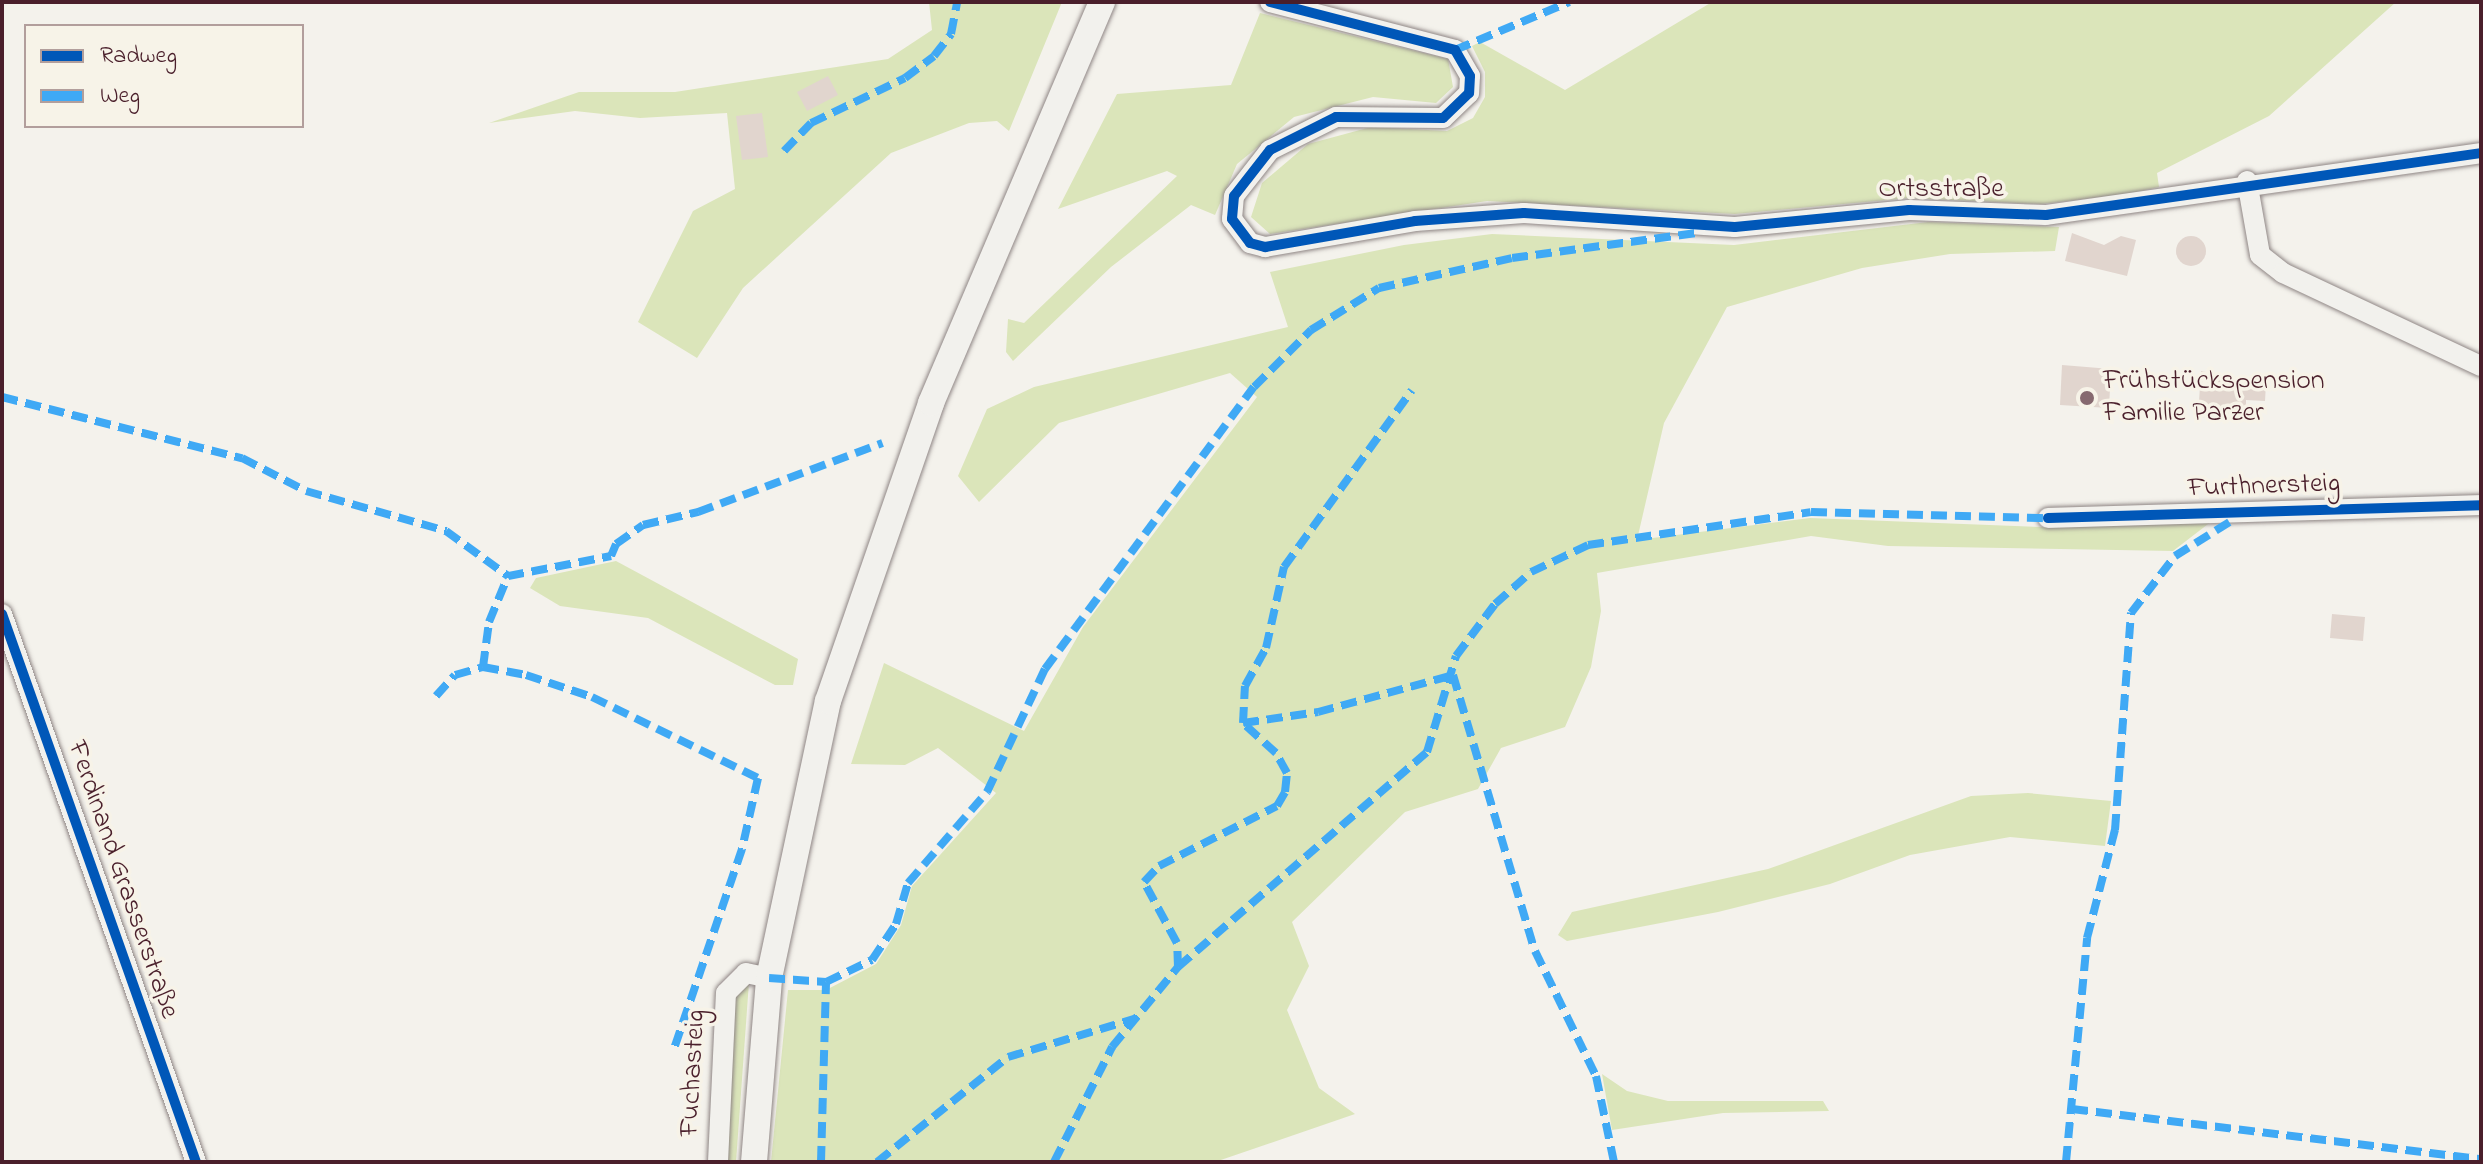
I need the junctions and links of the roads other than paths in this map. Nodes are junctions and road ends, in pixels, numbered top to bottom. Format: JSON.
{"nodes":[{"id":1,"x":1102,"y":2,"type":"edge"},
{"id":2,"x":1270,"y":2,"type":"edge"},
{"id":3,"x":2481,"y":153,"type":"edge"},
{"id":4,"x":2247,"y":181,"type":"junction"},
{"id":5,"x":2481,"y":366,"type":"edge"},
{"id":6,"x":2481,"y":505,"type":"edge"},
{"id":7,"x":2048,"y":518,"type":"dead end"},
{"id":8,"x":2,"y":614,"type":"edge"},
{"id":9,"x":769,"y":978,"type":"junction"},
{"id":10,"x":196,"y":1162,"type":"edge"},
{"id":11,"x":718,"y":1162,"type":"edge"},
{"id":12,"x":754,"y":1162,"type":"edge"}],
"edges":[{"from":1,"to":9,"type":"main road"},
{"from":2,"to":4,"type":"street","name":"Ortsstraße"},
{"from":3,"to":4,"type":"street","name":"Ortsstraße"},
{"from":4,"to":5,"type":"street"},
{"from":6,"to":7,"type":"street","name":"Furthnersteig"},
{"from":8,"to":10,"type":"street","name":"Ferdinand Grasserstraße"},
{"from":9,"to":11,"type":"street","name":"Fuchasteig"},
{"from":9,"to":12,"type":"main road"}]}
